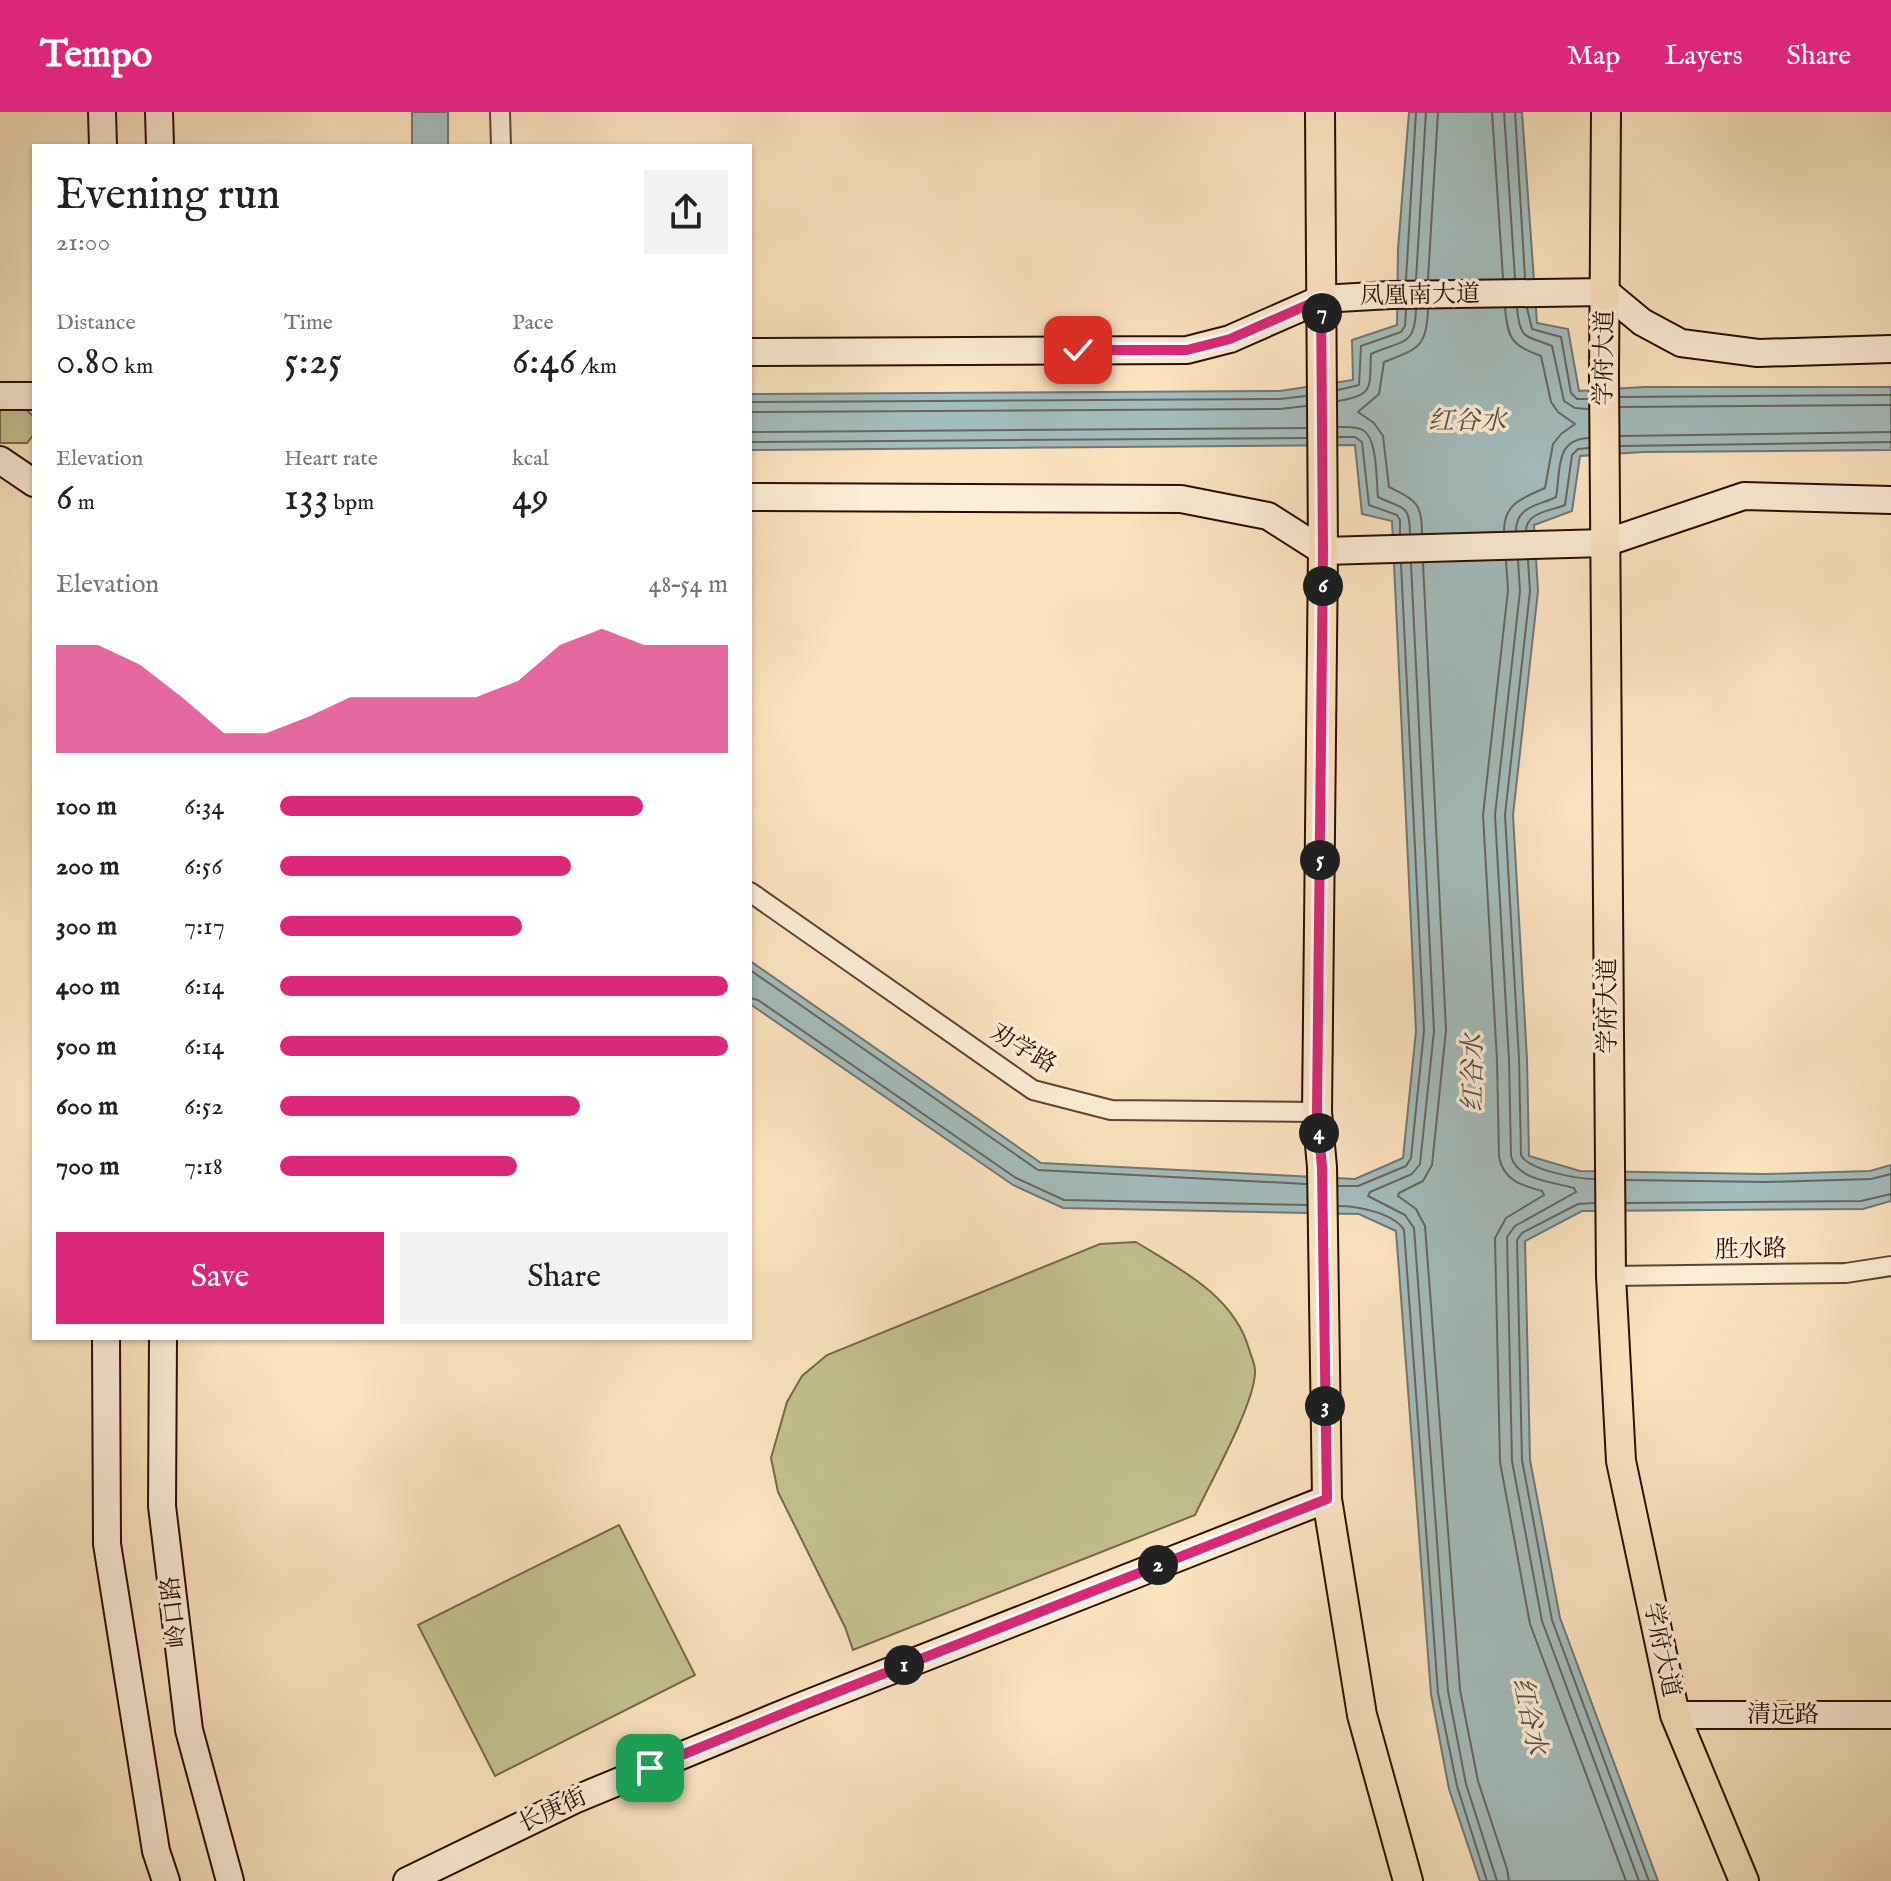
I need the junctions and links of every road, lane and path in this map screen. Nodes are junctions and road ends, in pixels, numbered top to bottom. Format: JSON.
{"nodes":[{"id":1,"x":102,"y":112,"type":"edge"},
{"id":2,"x":159,"y":112,"type":"edge"},
{"id":3,"x":500,"y":112,"type":"edge"},
{"id":4,"x":1320,"y":112,"type":"edge"},
{"id":5,"x":1606,"y":112,"type":"edge"},
{"id":6,"x":103,"y":144,"type":"edge"},
{"id":7,"x":160,"y":144,"type":"edge"},
{"id":8,"x":501,"y":144,"type":"edge"},
{"id":9,"x":1606,"y":292,"type":"junction"},
{"id":10,"x":1321,"y":299,"type":"junction"},
{"id":11,"x":1891,"y":349,"type":"edge"},
{"id":12,"x":752,"y":352,"type":"edge"},
{"id":13,"x":0,"y":396,"type":"edge"},
{"id":14,"x":32,"y":396,"type":"edge"},
{"id":15,"x":0,"y":460,"type":"edge"},
{"id":16,"x":32,"y":460,"type":"edge"},
{"id":17,"x":32,"y":482,"type":"edge"},
{"id":18,"x":752,"y":497,"type":"edge"},
{"id":19,"x":1891,"y":500,"type":"edge"},
{"id":20,"x":1605,"y":543,"type":"junction"},
{"id":21,"x":1323,"y":551,"type":"junction"},
{"id":22,"x":752,"y":893,"type":"edge"},
{"id":23,"x":1317,"y":1112,"type":"junction"},
{"id":24,"x":1891,"y":1266,"type":"edge"},
{"id":25,"x":1611,"y":1276,"type":"junction"},
{"id":26,"x":106,"y":1340,"type":"edge"},
{"id":27,"x":163,"y":1340,"type":"edge"},
{"id":28,"x":1327,"y":1499,"type":"junction"},
{"id":29,"x":1675,"y":1715,"type":"junction"},
{"id":30,"x":1891,"y":1715,"type":"edge"},
{"id":31,"x":166,"y":1881,"type":"edge"},
{"id":32,"x":230,"y":1881,"type":"edge"},
{"id":33,"x":407,"y":1881,"type":"edge"},
{"id":34,"x":1408,"y":1881,"type":"edge"},
{"id":35,"x":1744,"y":1881,"type":"edge"}],
"edges":[{"from":1,"to":6,"type":"main road"},
{"from":2,"to":7,"type":"main road"},
{"from":3,"to":8,"type":"street"},
{"from":4,"to":10,"type":"main road"},
{"from":5,"to":9,"type":"main road","name":"学府大道"},
{"from":9,"to":10,"type":"main road","name":"凤凰南大道"},
{"from":9,"to":11,"type":"main road"},
{"from":9,"to":20,"type":"main road","name":"学府大道"},
{"from":10,"to":12,"type":"main road","name":"凤凰南大道"},
{"from":10,"to":21,"type":"main road"},
{"from":13,"to":14,"type":"main road"},
{"from":15,"to":16,"type":"main road"},
{"from":15,"to":17,"type":"main road"},
{"from":18,"to":21,"type":"main road"},
{"from":19,"to":20,"type":"main road"},
{"from":20,"to":21,"type":"main road"},
{"from":20,"to":25,"type":"main road","name":"学府大道"},
{"from":21,"to":23,"type":"main road"},
{"from":22,"to":23,"type":"street","name":"劝学路"},
{"from":23,"to":28,"type":"main road"},
{"from":24,"to":25,"type":"street","name":"胜水路"},
{"from":25,"to":29,"type":"main road","name":"学府大道"},
{"from":26,"to":31,"type":"main road"},
{"from":27,"to":32,"type":"main road","name":"岭口路"},
{"from":28,"to":33,"type":"main road","name":"长庚街"},
{"from":28,"to":34,"type":"main road"},
{"from":29,"to":30,"type":"main road","name":"清远路"},
{"from":29,"to":35,"type":"main road","name":"学府大道"}]}
